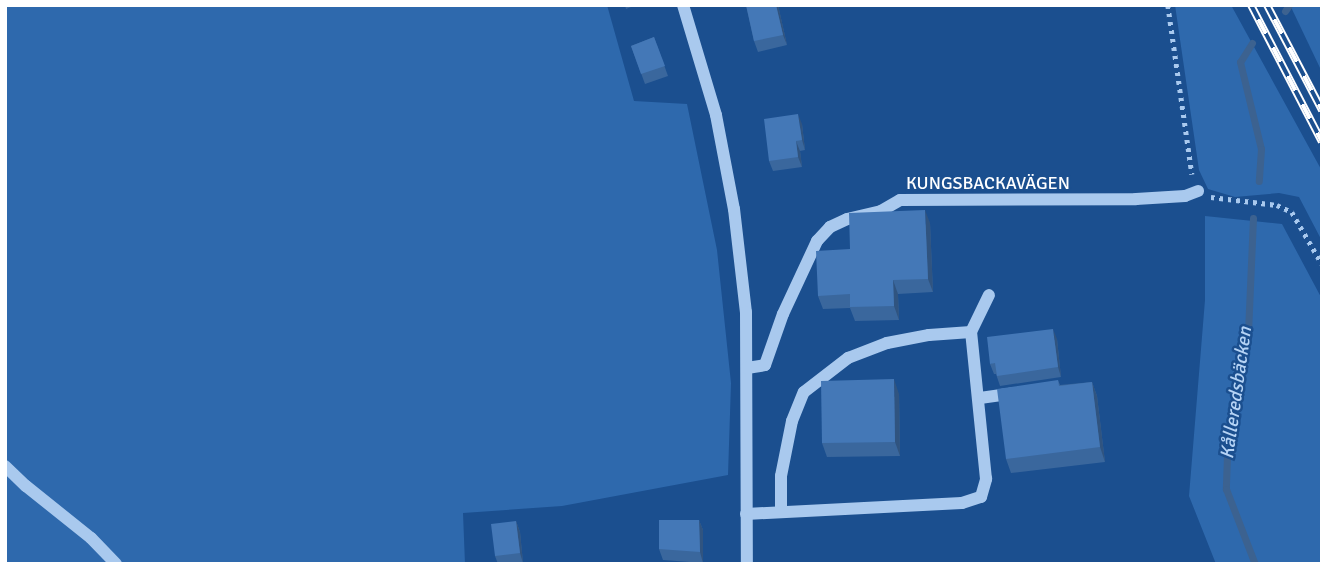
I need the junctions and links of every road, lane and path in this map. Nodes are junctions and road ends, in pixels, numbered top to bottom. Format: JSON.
{"nodes":[{"id":1,"x":683,"y":5,"type":"edge"},
{"id":2,"x":1168,"y":5,"type":"edge"},
{"id":3,"x":1198,"y":191,"type":"junction"},
{"id":4,"x":1322,"y":264,"type":"edge"},
{"id":5,"x":989,"y":295,"type":"dead end"},
{"id":6,"x":971,"y":332,"type":"junction"},
{"id":7,"x":747,"y":368,"type":"junction"},
{"id":8,"x":1031,"y":390,"type":"edge"},
{"id":9,"x":980,"y":398,"type":"junction"},
{"id":10,"x":5,"y":466,"type":"edge"},
{"id":11,"x":781,"y":512,"type":"junction"},
{"id":12,"x":746,"y":514,"type":"junction"},
{"id":13,"x":116,"y":564,"type":"edge"},
{"id":14,"x":747,"y":564,"type":"edge"}],
"edges":[{"from":1,"to":7,"type":"street"},
{"from":2,"to":3,"type":"path"},
{"from":3,"to":4,"type":"path"},
{"from":3,"to":7,"type":"street","name":"KUNGSBACKAVÄGEN"},
{"from":5,"to":6,"type":"street"},
{"from":6,"to":9,"type":"street"},
{"from":6,"to":11,"type":"street"},
{"from":7,"to":12,"type":"street"},
{"from":8,"to":9,"type":"street"},
{"from":9,"to":11,"type":"street"},
{"from":10,"to":13,"type":"street"},
{"from":11,"to":12,"type":"street"},
{"from":12,"to":14,"type":"street"}]}
